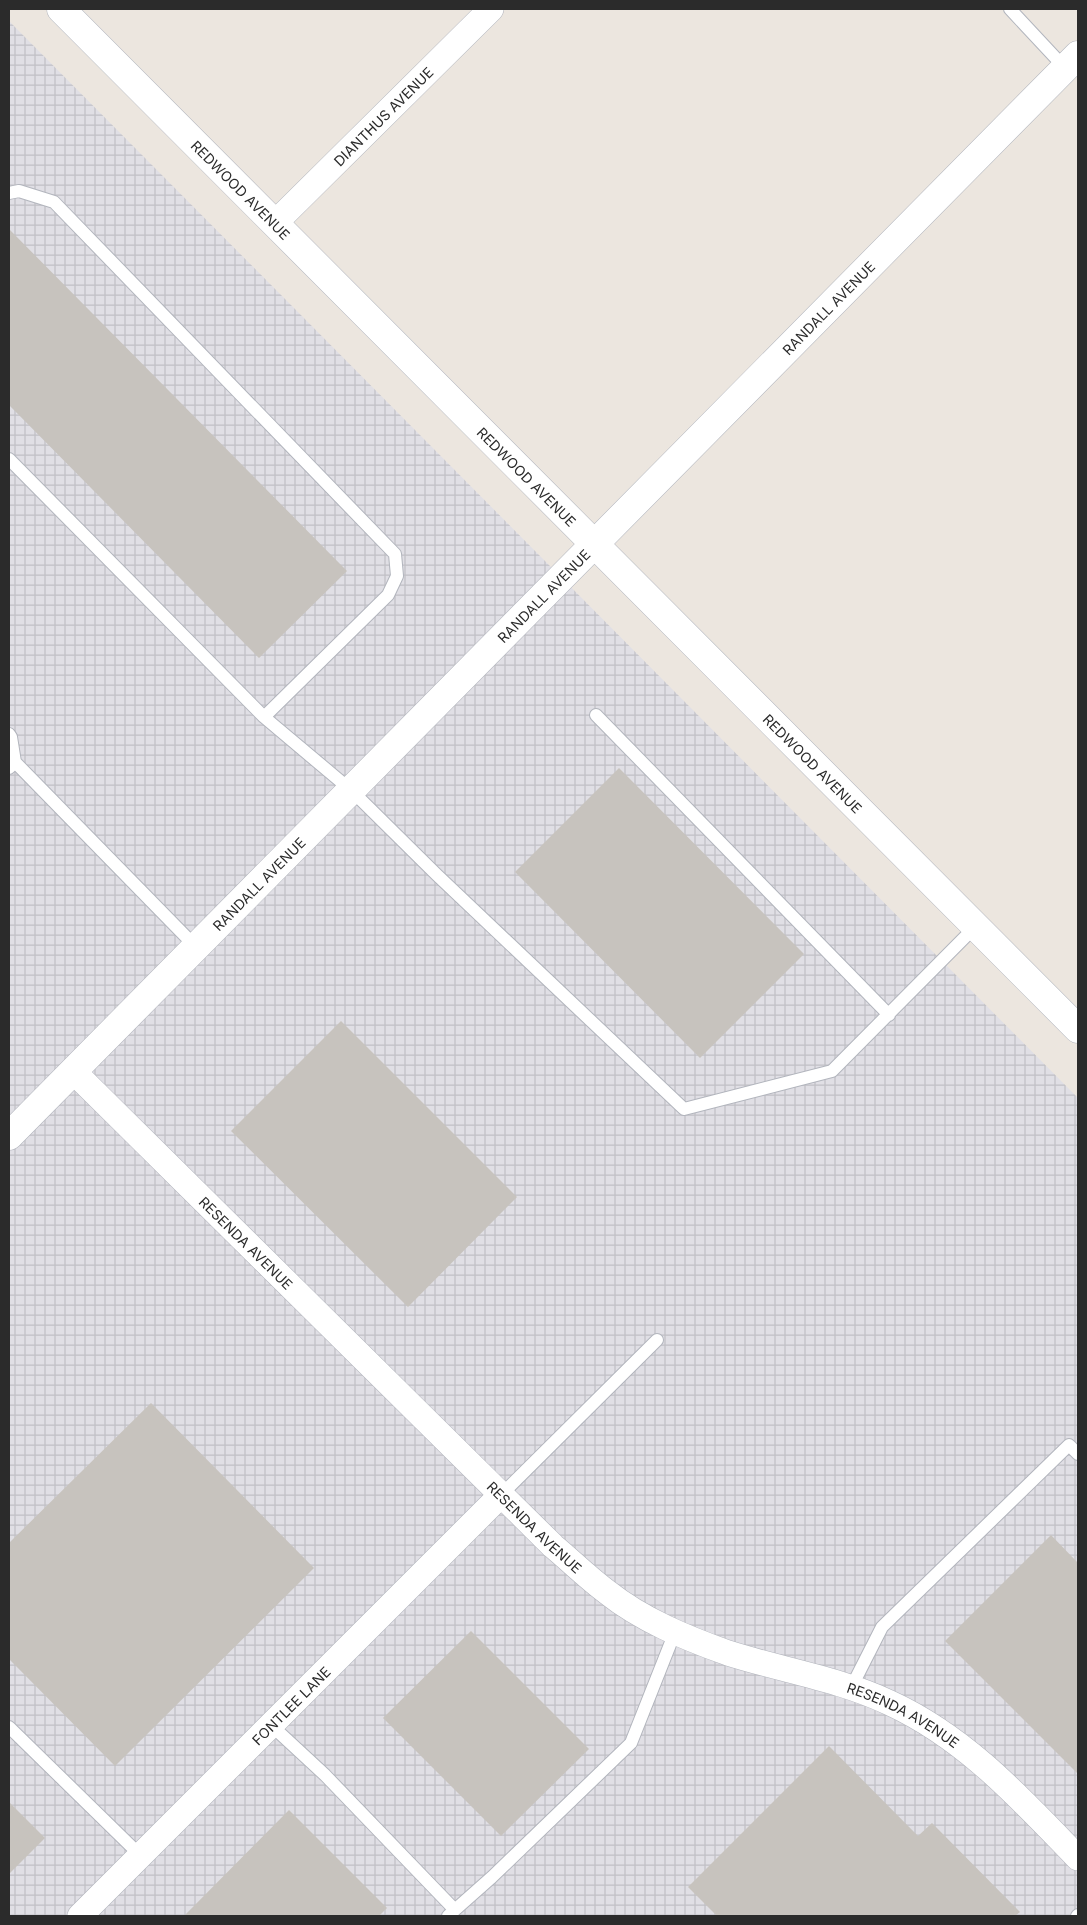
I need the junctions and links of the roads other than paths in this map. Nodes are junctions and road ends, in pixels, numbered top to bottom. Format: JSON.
{"nodes":[{"id":1,"x":61,"y":9,"type":"edge"},
{"id":2,"x":491,"y":9,"type":"edge"},
{"id":3,"x":1010,"y":9,"type":"edge"},
{"id":4,"x":1074,"y":61,"type":"edge"},
{"id":5,"x":9,"y":193,"type":"edge"},
{"id":6,"x":275,"y":223,"type":"junction"},
{"id":7,"x":9,"y":459,"type":"edge"},
{"id":8,"x":595,"y":545,"type":"junction"},
{"id":9,"x":596,"y":715,"type":"dead end"},
{"id":10,"x":264,"y":717,"type":"junction"},
{"id":11,"x":9,"y":734,"type":"edge"},
{"id":12,"x":12,"y":765,"type":"edge"},
{"id":13,"x":352,"y":791,"type":"junction"},
{"id":14,"x":976,"y":926,"type":"junction"},
{"id":15,"x":195,"y":946,"type":"junction"},
{"id":16,"x":889,"y":1015,"type":"junction"},
{"id":17,"x":1078,"y":1029,"type":"edge"},
{"id":18,"x":73,"y":1071,"type":"junction"},
{"id":19,"x":9,"y":1136,"type":"edge"},
{"id":20,"x":657,"y":1340,"type":"dead end"},
{"id":21,"x":1078,"y":1454,"type":"edge"},
{"id":22,"x":501,"y":1495,"type":"junction"},
{"id":23,"x":675,"y":1632,"type":"junction"},
{"id":24,"x":851,"y":1688,"type":"junction"},
{"id":25,"x":271,"y":1725,"type":"junction"},
{"id":26,"x":9,"y":1727,"type":"edge"},
{"id":27,"x":140,"y":1855,"type":"junction"},
{"id":28,"x":1078,"y":1858,"type":"edge"},
{"id":29,"x":452,"y":1913,"type":"edge"},
{"id":30,"x":84,"y":1915,"type":"edge"}],
"edges":[{"from":1,"to":6,"type":"street","name":"REDWOOD AVENUE"},
{"from":2,"to":6,"type":"street","name":"DIANTHUS AVENUE"},
{"from":3,"to":4,"type":"lane"},
{"from":4,"to":8,"type":"street","name":"RANDALL AVENUE"},
{"from":5,"to":10,"type":"lane"},
{"from":6,"to":8,"type":"street","name":"REDWOOD AVENUE"},
{"from":7,"to":10,"type":"lane"},
{"from":8,"to":13,"type":"street","name":"RANDALL AVENUE"},
{"from":8,"to":14,"type":"street","name":"REDWOOD AVENUE"},
{"from":9,"to":16,"type":"lane"},
{"from":10,"to":13,"type":"lane"},
{"from":11,"to":12,"type":"lane"},
{"from":12,"to":15,"type":"lane"},
{"from":13,"to":15,"type":"street","name":"RANDALL AVENUE"},
{"from":13,"to":16,"type":"lane"},
{"from":14,"to":16,"type":"lane"},
{"from":14,"to":17,"type":"street","name":"REDWOOD AVENUE"},
{"from":15,"to":18,"type":"street","name":"RANDALL AVENUE"},
{"from":18,"to":19,"type":"street","name":"RANDALL AVENUE"},
{"from":18,"to":22,"type":"street","name":"RESENDA AVENUE"},
{"from":20,"to":22,"type":"lane"},
{"from":21,"to":24,"type":"lane"},
{"from":22,"to":23,"type":"street","name":"RESENDA AVENUE"},
{"from":22,"to":25,"type":"street","name":"FONTLEE LANE"},
{"from":23,"to":24,"type":"street","name":"RESENDA AVENUE"},
{"from":23,"to":29,"type":"lane"},
{"from":24,"to":28,"type":"street","name":"RESENDA AVENUE"},
{"from":25,"to":27,"type":"street","name":"FONTLEE LANE"},
{"from":25,"to":29,"type":"lane"},
{"from":26,"to":27,"type":"lane"},
{"from":27,"to":30,"type":"street","name":"FONTLEE LANE"}]}
